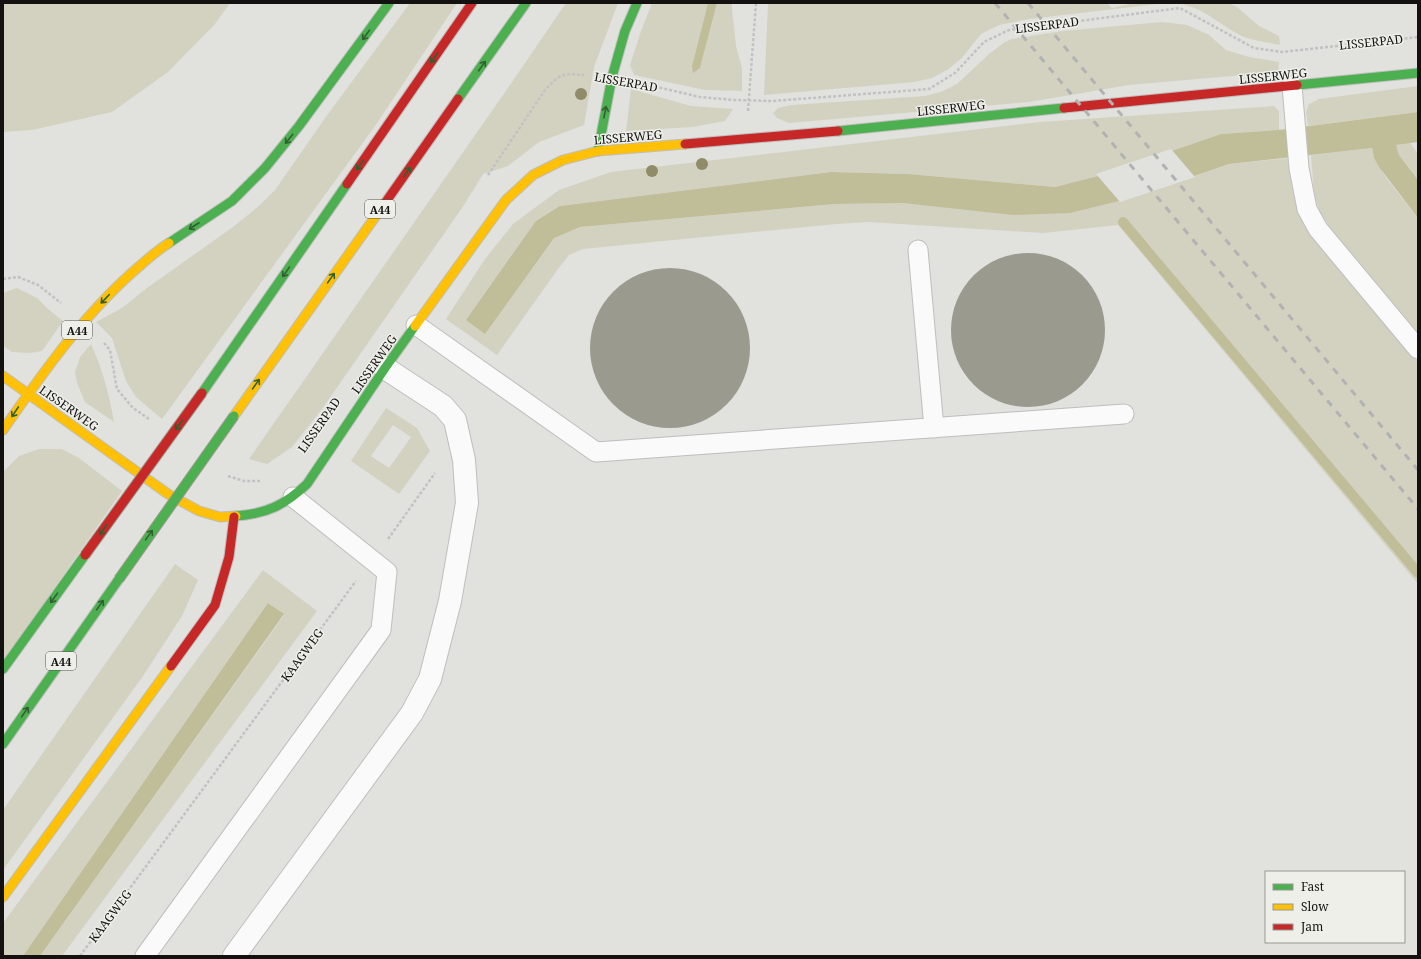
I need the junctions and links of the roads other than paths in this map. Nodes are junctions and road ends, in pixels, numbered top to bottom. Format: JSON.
{"nodes":[{"id":1,"x":389,"y":3,"type":"edge"},
{"id":2,"x":472,"y":3,"type":"edge"},
{"id":3,"x":526,"y":3,"type":"edge"},
{"id":4,"x":638,"y":3,"type":"edge"},
{"id":5,"x":1418,"y":73,"type":"edge"},
{"id":6,"x":1292,"y":86,"type":"junction"},
{"id":7,"x":598,"y":151,"type":"junction"},
{"id":8,"x":918,"y":250,"type":"dead end"},
{"id":9,"x":416,"y":325,"type":"junction"},
{"id":10,"x":1418,"y":349,"type":"edge"},
{"id":11,"x":386,"y":368,"type":"junction"},
{"id":12,"x":3,"y":376,"type":"edge"},
{"id":13,"x":28,"y":394,"type":"junction"},
{"id":14,"x":1124,"y":414,"type":"dead end"},
{"id":15,"x":934,"y":428,"type":"junction"},
{"id":16,"x":3,"y":430,"type":"edge"},
{"id":17,"x":293,"y":497,"type":"junction"},
{"id":18,"x":234,"y":517,"type":"junction"},
{"id":19,"x":3,"y":669,"type":"edge"},
{"id":20,"x":3,"y":744,"type":"edge"},
{"id":21,"x":3,"y":897,"type":"edge"},
{"id":22,"x":145,"y":956,"type":"edge"},
{"id":23,"x":234,"y":956,"type":"edge"}],
"edges":[{"from":1,"to":13,"type":"main road","number":"A44","one_way":true},
{"from":2,"to":19,"type":"main road","one_way":true,"bridge":true},
{"from":20,"to":3,"type":"main road","number":"A44","one_way":true,"bridge":true},
{"from":7,"to":4,"type":"main road","one_way":true},
{"from":5,"to":6,"type":"main road","name":"LISSERWEG"},
{"from":6,"to":7,"type":"main road","name":"LISSERWEG"},
{"from":6,"to":10,"type":"lane"},
{"from":7,"to":9,"type":"main road","name":"LISSERWEG"},
{"from":8,"to":15,"type":"lane"},
{"from":9,"to":11,"type":"main road","name":"LISSERWEG"},
{"from":9,"to":15,"type":"lane"},
{"from":11,"to":17,"type":"main road","name":"LISSERWEG"},
{"from":11,"to":23,"type":"street"},
{"from":12,"to":13,"type":"main road","name":"LISSERWEG"},
{"from":13,"to":16,"type":"main road","number":"A44","one_way":true},
{"from":13,"to":18,"type":"main road","name":"LISSERWEG"},
{"from":14,"to":15,"type":"lane"},
{"from":17,"to":18,"type":"main road","name":"LISSERWEG"},
{"from":17,"to":22,"type":"lane"},
{"from":18,"to":21,"type":"main road"}]}
